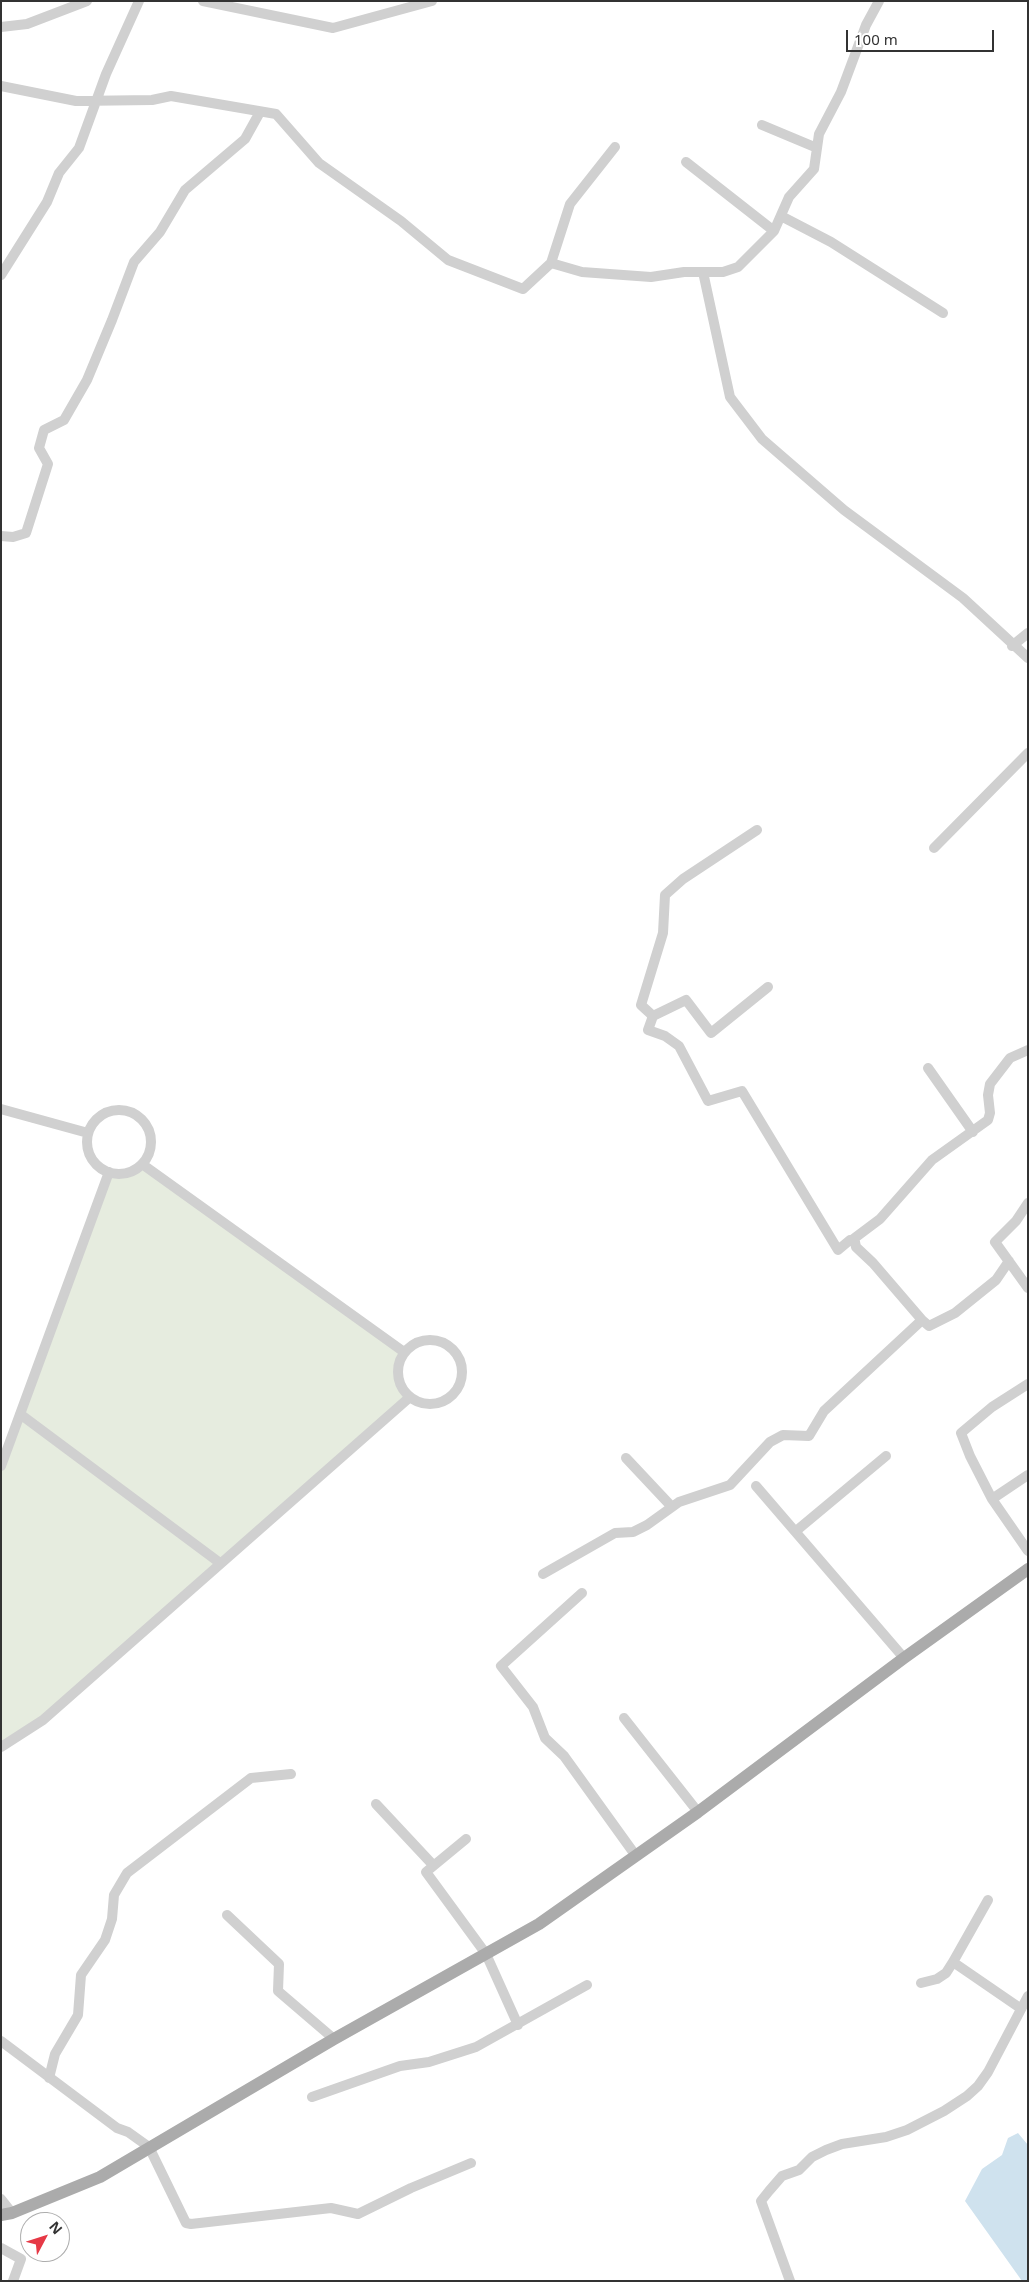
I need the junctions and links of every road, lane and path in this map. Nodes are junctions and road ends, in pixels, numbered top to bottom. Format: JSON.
{"nodes":[{"id":1,"x":87,"y":1,"type":"edge"},
{"id":2,"x":139,"y":1,"type":"edge"},
{"id":3,"x":203,"y":1,"type":"edge"},
{"id":4,"x":432,"y":1,"type":"edge"},
{"id":5,"x":879,"y":1,"type":"edge"},
{"id":6,"x":1,"y":27,"type":"edge"},
{"id":7,"x":1,"y":86,"type":"edge"},
{"id":8,"x":97,"y":102,"type":"junction"},
{"id":9,"x":260,"y":112,"type":"junction"},
{"id":10,"x":762,"y":125,"type":"dead end"},
{"id":11,"x":615,"y":147,"type":"dead end"},
{"id":12,"x":817,"y":148,"type":"junction"},
{"id":13,"x":686,"y":162,"type":"dead end"},
{"id":14,"x":781,"y":216,"type":"junction"},
{"id":15,"x":774,"y":231,"type":"junction"},
{"id":16,"x":551,"y":263,"type":"junction"},
{"id":17,"x":704,"y":272,"type":"junction"},
{"id":18,"x":1,"y":275,"type":"edge"},
{"id":19,"x":943,"y":313,"type":"dead end"},
{"id":20,"x":1,"y":536,"type":"edge"},
{"id":21,"x":1028,"y":633,"type":"edge"},
{"id":22,"x":1012,"y":646,"type":"junction"},
{"id":23,"x":1028,"y":658,"type":"edge"},
{"id":24,"x":1028,"y":753,"type":"edge"},
{"id":25,"x":757,"y":830,"type":"dead end"},
{"id":26,"x":934,"y":848,"type":"dead end"},
{"id":27,"x":768,"y":987,"type":"dead end"},
{"id":28,"x":653,"y":1016,"type":"junction"},
{"id":29,"x":1028,"y":1050,"type":"edge"},
{"id":30,"x":928,"y":1068,"type":"dead end"},
{"id":31,"x":1,"y":1109,"type":"edge"},
{"id":32,"x":973,"y":1132,"type":"junction"},
{"id":33,"x":88,"y":1133,"type":"junction"},
{"id":34,"x":142,"y":1164,"type":"junction"},
{"id":35,"x":109,"y":1172,"type":"junction"},
{"id":36,"x":1028,"y":1203,"type":"edge"},
{"id":37,"x":852,"y":1240,"type":"junction"},
{"id":38,"x":1009,"y":1261,"type":"junction"},
{"id":39,"x":1028,"y":1288,"type":"edge"},
{"id":40,"x":922,"y":1320,"type":"junction"},
{"id":41,"x":404,"y":1352,"type":"junction"},
{"id":42,"x":1028,"y":1384,"type":"edge"},
{"id":43,"x":410,"y":1397,"type":"junction"},
{"id":44,"x":20,"y":1414,"type":"junction"},
{"id":45,"x":886,"y":1456,"type":"dead end"},
{"id":46,"x":626,"y":1458,"type":"dead end"},
{"id":47,"x":1,"y":1466,"type":"edge"},
{"id":48,"x":1028,"y":1475,"type":"edge"},
{"id":49,"x":756,"y":1486,"type":"dead end"},
{"id":50,"x":992,"y":1499,"type":"junction"},
{"id":51,"x":672,"y":1507,"type":"junction"},
{"id":52,"x":796,"y":1531,"type":"junction"},
{"id":53,"x":1028,"y":1551,"type":"edge"},
{"id":54,"x":220,"y":1563,"type":"junction"},
{"id":55,"x":1028,"y":1569,"type":"edge"},
{"id":56,"x":543,"y":1574,"type":"dead end"},
{"id":57,"x":582,"y":1593,"type":"dead end"},
{"id":58,"x":904,"y":1658,"type":"junction"},
{"id":59,"x":624,"y":1718,"type":"dead end"},
{"id":60,"x":1,"y":1746,"type":"edge"},
{"id":61,"x":292,"y":1774,"type":"dead end"},
{"id":62,"x":376,"y":1804,"type":"dead end"},
{"id":63,"x":698,"y":1812,"type":"junction"},
{"id":64,"x":466,"y":1839,"type":"dead end"},
{"id":65,"x":636,"y":1856,"type":"junction"},
{"id":66,"x":434,"y":1865,"type":"junction"},
{"id":67,"x":988,"y":1900,"type":"dead end"},
{"id":68,"x":227,"y":1915,"type":"dead end"},
{"id":69,"x":486,"y":1954,"type":"junction"},
{"id":70,"x":953,"y":1962,"type":"junction"},
{"id":71,"x":921,"y":1983,"type":"dead end"},
{"id":72,"x":587,"y":1985,"type":"dead end"},
{"id":73,"x":1028,"y":1996,"type":"edge"},
{"id":74,"x":1020,"y":2008,"type":"junction"},
{"id":75,"x":518,"y":2025,"type":"junction"},
{"id":76,"x":334,"y":2039,"type":"junction"},
{"id":77,"x":1,"y":2041,"type":"edge"},
{"id":78,"x":49,"y":2078,"type":"junction"},
{"id":79,"x":312,"y":2097,"type":"dead end"},
{"id":80,"x":148,"y":2147,"type":"junction"},
{"id":81,"x":471,"y":2163,"type":"dead end"},
{"id":82,"x":1,"y":2199,"type":"edge"},
{"id":83,"x":7,"y":2214,"type":"edge"},
{"id":84,"x":1,"y":2248,"type":"edge"},
{"id":85,"x":13,"y":2281,"type":"edge"},
{"id":86,"x":790,"y":2281,"type":"edge"}],
"edges":[{"from":1,"to":6,"type":"street"},
{"from":2,"to":8,"type":"street"},
{"from":3,"to":4,"type":"street"},
{"from":5,"to":12,"type":"street"},
{"from":7,"to":8,"type":"street"},
{"from":8,"to":9,"type":"street"},
{"from":8,"to":18,"type":"street"},
{"from":9,"to":16,"type":"street"},
{"from":9,"to":20,"type":"street"},
{"from":10,"to":12,"type":"street"},
{"from":11,"to":16,"type":"street"},
{"from":12,"to":14,"type":"street"},
{"from":13,"to":15,"type":"street"},
{"from":14,"to":15,"type":"street"},
{"from":14,"to":19,"type":"street"},
{"from":15,"to":17,"type":"street"},
{"from":16,"to":17,"type":"street"},
{"from":17,"to":22,"type":"street"},
{"from":21,"to":22,"type":"street"},
{"from":22,"to":23,"type":"street"},
{"from":24,"to":26,"type":"street"},
{"from":25,"to":28,"type":"street"},
{"from":27,"to":28,"type":"street"},
{"from":28,"to":37,"type":"street"},
{"from":29,"to":32,"type":"street"},
{"from":30,"to":32,"type":"street"},
{"from":31,"to":33,"type":"street"},
{"from":32,"to":37,"type":"street"},
{"from":33,"to":34,"type":"street"},
{"from":33,"to":35,"type":"street"},
{"from":34,"to":35,"type":"street"},
{"from":34,"to":41,"type":"street"},
{"from":35,"to":44,"type":"street"},
{"from":36,"to":38,"type":"street"},
{"from":37,"to":40,"type":"street"},
{"from":38,"to":39,"type":"street"},
{"from":38,"to":40,"type":"street"},
{"from":40,"to":51,"type":"street"},
{"from":41,"to":43,"type":"street"},
{"from":41,"to":43,"type":"street"},
{"from":42,"to":50,"type":"street"},
{"from":43,"to":54,"type":"street"},
{"from":44,"to":47,"type":"street"},
{"from":44,"to":54,"type":"street"},
{"from":45,"to":52,"type":"street"},
{"from":46,"to":51,"type":"street"},
{"from":48,"to":50,"type":"street"},
{"from":49,"to":52,"type":"street"},
{"from":50,"to":53,"type":"street"},
{"from":51,"to":56,"type":"street"},
{"from":52,"to":58,"type":"street"},
{"from":54,"to":60,"type":"street"},
{"from":55,"to":58,"type":"main road"},
{"from":57,"to":65,"type":"street"},
{"from":58,"to":63,"type":"main road"},
{"from":59,"to":63,"type":"street"},
{"from":61,"to":78,"type":"street"},
{"from":62,"to":66,"type":"street"},
{"from":63,"to":65,"type":"main road"},
{"from":64,"to":66,"type":"street"},
{"from":65,"to":69,"type":"main road"},
{"from":66,"to":69,"type":"street"},
{"from":67,"to":70,"type":"street"},
{"from":68,"to":76,"type":"street"},
{"from":69,"to":75,"type":"street"},
{"from":69,"to":76,"type":"main road"},
{"from":70,"to":71,"type":"street"},
{"from":70,"to":74,"type":"street"},
{"from":72,"to":75,"type":"street"},
{"from":73,"to":74,"type":"street"},
{"from":74,"to":86,"type":"street"},
{"from":75,"to":79,"type":"street"},
{"from":76,"to":80,"type":"main road"},
{"from":77,"to":78,"type":"street"},
{"from":78,"to":80,"type":"street"},
{"from":80,"to":81,"type":"street"},
{"from":80,"to":83,"type":"main road"},
{"from":82,"to":83,"type":"street"},
{"from":84,"to":85,"type":"street"}]}
